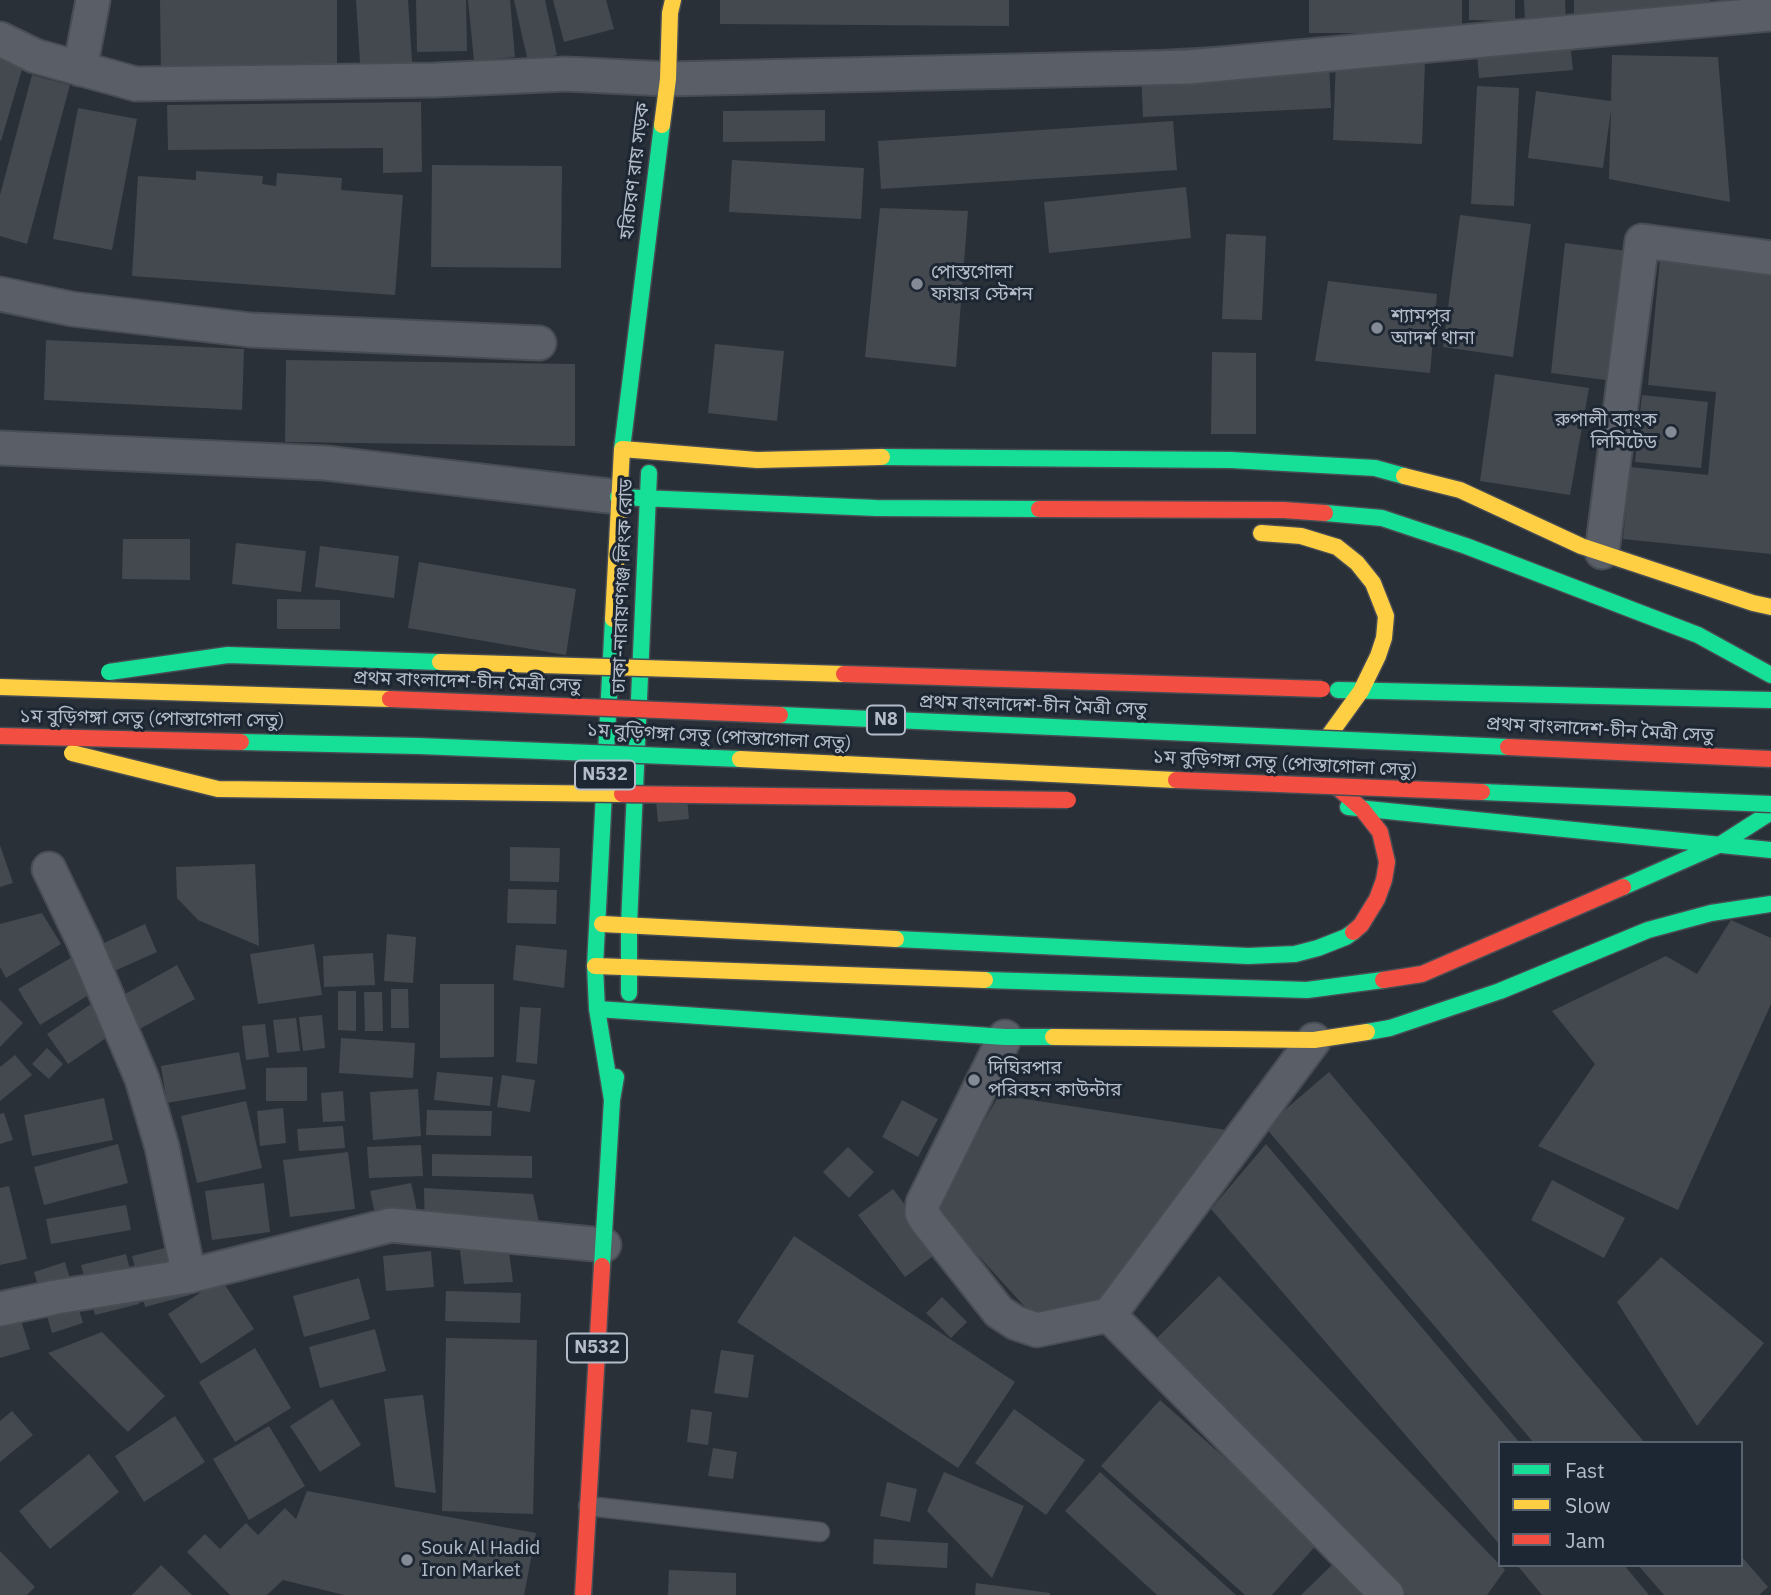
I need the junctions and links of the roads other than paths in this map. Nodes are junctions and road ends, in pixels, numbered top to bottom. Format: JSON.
{"nodes":[{"id":1,"x":93,"y":0,"type":"edge"},
{"id":2,"x":673,"y":0,"type":"edge"},
{"id":3,"x":1771,"y":13,"type":"edge"},
{"id":4,"x":0,"y":38,"type":"edge"},
{"id":5,"x":80,"y":69,"type":"junction"},
{"id":6,"x":668,"y":79,"type":"junction"},
{"id":7,"x":1771,"y":258,"type":"edge"},
{"id":8,"x":0,"y":294,"type":"edge"},
{"id":9,"x":539,"y":343,"type":"dead end"},
{"id":10,"x":634,"y":348,"type":"junction"},
{"id":11,"x":644,"y":412,"type":"dead end"},
{"id":12,"x":649,"y":444,"type":"junction"},
{"id":13,"x":0,"y":448,"type":"edge"},
{"id":14,"x":622,"y":449,"type":"junction"},
{"id":15,"x":628,"y":506,"type":"junction"},
{"id":16,"x":654,"y":525,"type":"junction"},
{"id":17,"x":1240,"y":533,"type":"dead end"},
{"id":18,"x":1602,"y":552,"type":"junction"},
{"id":19,"x":1771,"y":607,"type":"edge"},
{"id":20,"x":1771,"y":675,"type":"edge"},
{"id":21,"x":1,"y":687,"type":"edge"},
{"id":22,"x":1361,"y":691,"type":"junction"},
{"id":23,"x":1771,"y":700,"type":"edge"},
{"id":24,"x":1,"y":736,"type":"edge"},
{"id":25,"x":1327,"y":738,"type":"junction"},
{"id":26,"x":1771,"y":760,"type":"edge"},
{"id":27,"x":1337,"y":787,"type":"junction"},
{"id":28,"x":1085,"y":800,"type":"dead end"},
{"id":29,"x":1771,"y":804,"type":"edge"},
{"id":30,"x":1336,"y":805,"type":"dead end"},
{"id":31,"x":1362,"y":809,"type":"junction"},
{"id":32,"x":1771,"y":812,"type":"edge"},
{"id":33,"x":1721,"y":844,"type":"junction"},
{"id":34,"x":1771,"y":850,"type":"edge"},
{"id":35,"x":49,"y":869,"type":"dead end"},
{"id":36,"x":1771,"y":904,"type":"edge"},
{"id":37,"x":597,"y":924,"type":"junction"},
{"id":38,"x":629,"y":925,"type":"junction"},
{"id":39,"x":596,"y":966,"type":"junction"},
{"id":40,"x":629,"y":967,"type":"junction"},
{"id":41,"x":597,"y":1009,"type":"junction"},
{"id":42,"x":628,"y":1017,"type":"junction"},
{"id":43,"x":1005,"y":1037,"type":"junction"},
{"id":44,"x":1314,"y":1040,"type":"junction"},
{"id":45,"x":620,"y":1062,"type":"dead end"},
{"id":46,"x":612,"y":1100,"type":"junction"},
{"id":47,"x":604,"y":1245,"type":"junction"},
{"id":48,"x":189,"y":1276,"type":"junction"},
{"id":49,"x":0,"y":1309,"type":"edge"},
{"id":50,"x":1109,"y":1315,"type":"junction"},
{"id":51,"x":588,"y":1506,"type":"junction"},
{"id":52,"x":820,"y":1532,"type":"dead end"},
{"id":53,"x":583,"y":1595,"type":"edge"},
{"id":54,"x":1387,"y":1595,"type":"edge"}],
"edges":[{"from":1,"to":5,"type":"street"},
{"from":2,"to":6,"type":"main road","name":"হরিচরণ রায় সড়ক"},
{"from":3,"to":6,"type":"street"},
{"from":4,"to":5,"type":"street"},
{"from":5,"to":6,"type":"street"},
{"from":6,"to":10,"type":"main road","name":"হরিচরণ রায় সড়ক"},
{"from":7,"to":18,"type":"street"},
{"from":8,"to":9,"type":"street"},
{"from":10,"to":11,"type":"main road","name":"হরিচরণ রায় সড়ক"},
{"from":10,"to":14,"type":"main road","name":"হরিচরণ রায় সড়ক"},
{"from":12,"to":14,"type":"main road"},
{"from":12,"to":15,"type":"main road","name":"ঢাকা-নারায়ণগঞ্জ লিংক রোড","number":"N532"},
{"from":12,"to":18,"type":"main road"},
{"from":13,"to":15,"type":"street"},
{"from":14,"to":15,"type":"main road","name":"ঢাকা-নারায়ণগঞ্জ লিংক রোড","number":"N532"},
{"from":15,"to":16,"type":"main road"},
{"from":15,"to":16,"type":"main road","name":"ঢাকা-নারায়ণগঞ্জ লিংক রোড","number":"N532"},
{"from":15,"to":20,"type":"main road"},
{"from":15,"to":37,"type":"main road","name":"ঢাকা-নারায়ণগঞ্জ লিংক রোড","number":"N532"},
{"from":16,"to":38,"type":"main road","name":"ঢাকা-নারায়ণগঞ্জ লিংক রোড","number":"N532"},
{"from":17,"to":22,"type":"main road"},
{"from":18,"to":19,"type":"main road"},
{"from":21,"to":22,"type":"main road","bridge":true},
{"from":21,"to":25,"type":"main road","name":"প্রথম বাংলাদেশ-চীন মৈত্রী সেতু","number":"N8","bridge":true},
{"from":22,"to":23,"type":"main road"},
{"from":22,"to":25,"type":"main road"},
{"from":24,"to":27,"type":"main road","name":"১ম বুড়িগঙ্গা সেতু (পোস্তাগোলা সেতু)","bridge":true},
{"from":24,"to":28,"type":"main road","bridge":true},
{"from":25,"to":26,"type":"main road","name":"প্রথম বাংলাদেশ-চীন মৈত্রী সেতু","number":"N8","bridge":true},
{"from":27,"to":29,"type":"main road","name":"১ম বুড়িগঙ্গা সেতু (পোস্তাগোলা সেতু)","bridge":true},
{"from":27,"to":31,"type":"main road"},
{"from":30,"to":31,"type":"main road"},
{"from":31,"to":33,"type":"main road"},
{"from":31,"to":38,"type":"main road"},
{"from":32,"to":33,"type":"main road"},
{"from":33,"to":34,"type":"main road"},
{"from":33,"to":40,"type":"main road"},
{"from":35,"to":48,"type":"street"},
{"from":36,"to":44,"type":"main road"},
{"from":37,"to":38,"type":"main road"},
{"from":37,"to":39,"type":"main road","name":"ঢাকা-নারায়ণগঞ্জ লিংক রোড","number":"N532"},
{"from":38,"to":40,"type":"main road","name":"ঢাকা-নারায়ণগঞ্জ লিংক রোড","number":"N532"},
{"from":39,"to":40,"type":"main road"},
{"from":39,"to":41,"type":"main road","name":"ঢাকা-নারায়ণগঞ্জ লিংক রোড","number":"N532"},
{"from":40,"to":42,"type":"main road","name":"ঢাকা-নারায়ণগঞ্জ লিংক রোড","number":"N532"},
{"from":41,"to":42,"type":"main road"},
{"from":41,"to":46,"type":"main road","name":"ঢাকা-নারায়ণগঞ্জ লিংক রোড","number":"N532"},
{"from":42,"to":43,"type":"main road"},
{"from":43,"to":44,"type":"main road"},
{"from":43,"to":50,"type":"street"},
{"from":44,"to":50,"type":"street"},
{"from":45,"to":46,"type":"main road","name":"ঢাকা-নারায়ণগঞ্জ লিংক রোড","number":"N532"},
{"from":46,"to":47,"type":"main road","name":"ঢাকা-নারায়ণগঞ্জ লিংক রোড","number":"N532"},
{"from":47,"to":48,"type":"street"},
{"from":47,"to":51,"type":"main road","name":"ঢাকা-নারায়ণগঞ্জ লিংক রোড","number":"N532"},
{"from":48,"to":49,"type":"street"},
{"from":50,"to":54,"type":"street"},
{"from":51,"to":52,"type":"lane"},
{"from":51,"to":53,"type":"main road","name":"ঢাকা-নারায়ণগঞ্জ লিংক রোড","number":"N532"}]}
